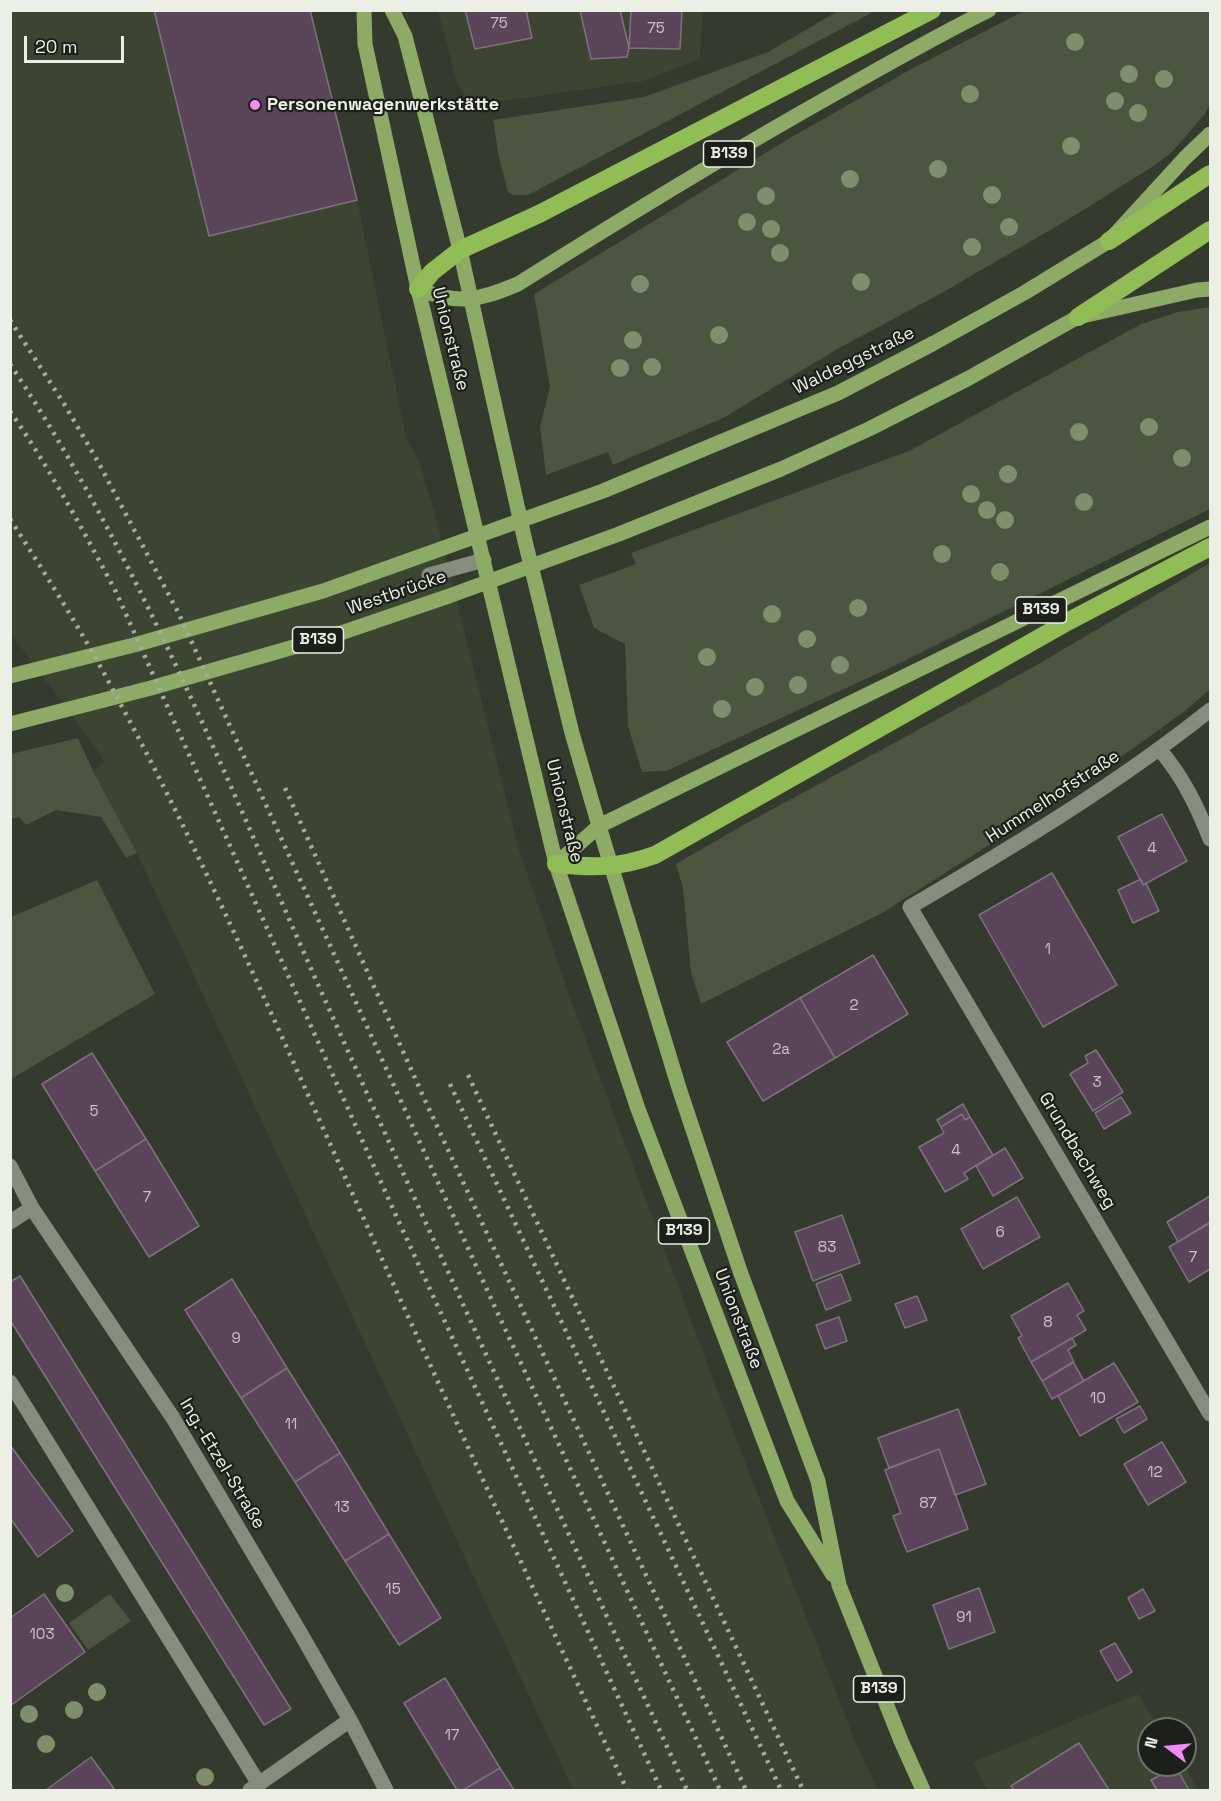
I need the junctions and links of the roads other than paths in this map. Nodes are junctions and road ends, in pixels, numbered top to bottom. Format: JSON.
{"nodes":[{"id":1,"x":364,"y":10,"type":"edge"},
{"id":2,"x":392,"y":10,"type":"edge"},
{"id":3,"x":932,"y":10,"type":"edge"},
{"id":4,"x":989,"y":10,"type":"edge"},
{"id":5,"x":1210,"y":134,"type":"edge"},
{"id":6,"x":1210,"y":174,"type":"edge"},
{"id":7,"x":1210,"y":230,"type":"edge"},
{"id":8,"x":1109,"y":241,"type":"junction"},
{"id":9,"x":460,"y":250,"type":"junction"},
{"id":10,"x":418,"y":289,"type":"junction"},
{"id":11,"x":1210,"y":289,"type":"edge"},
{"id":12,"x":471,"y":300,"type":"junction"},
{"id":13,"x":1078,"y":317,"type":"junction"},
{"id":14,"x":603,"y":491,"type":"joint"},
{"id":15,"x":1210,"y":526,"type":"edge"},
{"id":16,"x":1210,"y":547,"type":"edge"},
{"id":17,"x":484,"y":560,"type":"junction"},
{"id":18,"x":429,"y":575,"type":"dead end"},
{"id":19,"x":10,"y":676,"type":"edge"},
{"id":20,"x":1210,"y":710,"type":"edge"},
{"id":21,"x":10,"y":724,"type":"edge"},
{"id":22,"x":1160,"y":750,"type":"junction"},
{"id":23,"x":599,"y":826,"type":"junction"},
{"id":24,"x":1210,"y":839,"type":"edge"},
{"id":25,"x":556,"y":864,"type":"junction"},
{"id":26,"x":611,"y":867,"type":"junction"},
{"id":27,"x":910,"y":907,"type":"joint"},
{"id":28,"x":10,"y":1166,"type":"edge"},
{"id":29,"x":32,"y":1208,"type":"junction"},
{"id":30,"x":10,"y":1222,"type":"edge"},
{"id":31,"x":10,"y":1382,"type":"edge"},
{"id":32,"x":1210,"y":1414,"type":"edge"},
{"id":33,"x":839,"y":1585,"type":"junction"},
{"id":34,"x":350,"y":1720,"type":"junction"},
{"id":35,"x":254,"y":1787,"type":"edge"},
{"id":36,"x":386,"y":1791,"type":"edge"},
{"id":37,"x":923,"y":1791,"type":"edge"}],
"edges":[{"from":1,"to":10,"type":"main road","name":"Unionstraße"},
{"from":2,"to":9,"type":"main road","name":"Unionstraße"},
{"from":3,"to":9,"type":"highway"},
{"from":4,"to":12,"type":"main road","number":"B139"},
{"from":5,"to":8,"type":"main road","number":"B139"},
{"from":6,"to":8,"type":"highway"},
{"from":7,"to":13,"type":"highway"},
{"from":8,"to":14,"type":"main road","name":"Waldeggstraße","number":"B139"},
{"from":9,"to":10,"type":"highway"},
{"from":9,"to":12,"type":"main road","name":"Unionstraße"},
{"from":10,"to":12,"type":"main road","number":"B139"},
{"from":10,"to":17,"type":"main road","name":"Unionstraße","number":"B139"},
{"from":11,"to":13,"type":"main road","number":"B139"},
{"from":12,"to":23,"type":"main road","name":"Unionstraße","number":"B139"},
{"from":13,"to":21,"type":"main road","name":"Westbrücke","number":"B139"},
{"from":14,"to":19,"type":"main road","name":"Westbrücke","number":"B139"},
{"from":15,"to":23,"type":"main road","number":"B139"},
{"from":16,"to":26,"type":"highway"},
{"from":17,"to":18,"type":"street"},
{"from":17,"to":25,"type":"main road","name":"Unionstraße","number":"B139"},
{"from":20,"to":22,"type":"street","name":"Hummelhofstraße"},
{"from":22,"to":24,"type":"street"},
{"from":22,"to":27,"type":"street","name":"Hummelhofstraße"},
{"from":23,"to":25,"type":"main road","number":"B139"},
{"from":23,"to":26,"type":"main road","name":"Unionstraße","number":"B139"},
{"from":25,"to":26,"type":"highway"},
{"from":25,"to":33,"type":"main road","name":"Unionstraße","number":"B139"},
{"from":26,"to":33,"type":"main road","name":"Unionstraße","number":"B139"},
{"from":27,"to":32,"type":"street","name":"Grundbachweg"},
{"from":28,"to":29,"type":"street","name":"Ing.-Etzel-Straße"},
{"from":29,"to":30,"type":"street"},
{"from":29,"to":34,"type":"street","name":"Ing.-Etzel-Straße"},
{"from":31,"to":35,"type":"street"},
{"from":33,"to":37,"type":"main road","name":"Unionstraße","number":"B139"},
{"from":34,"to":35,"type":"street"},
{"from":34,"to":36,"type":"street","name":"Ing.-Etzel-Straße"}]}
